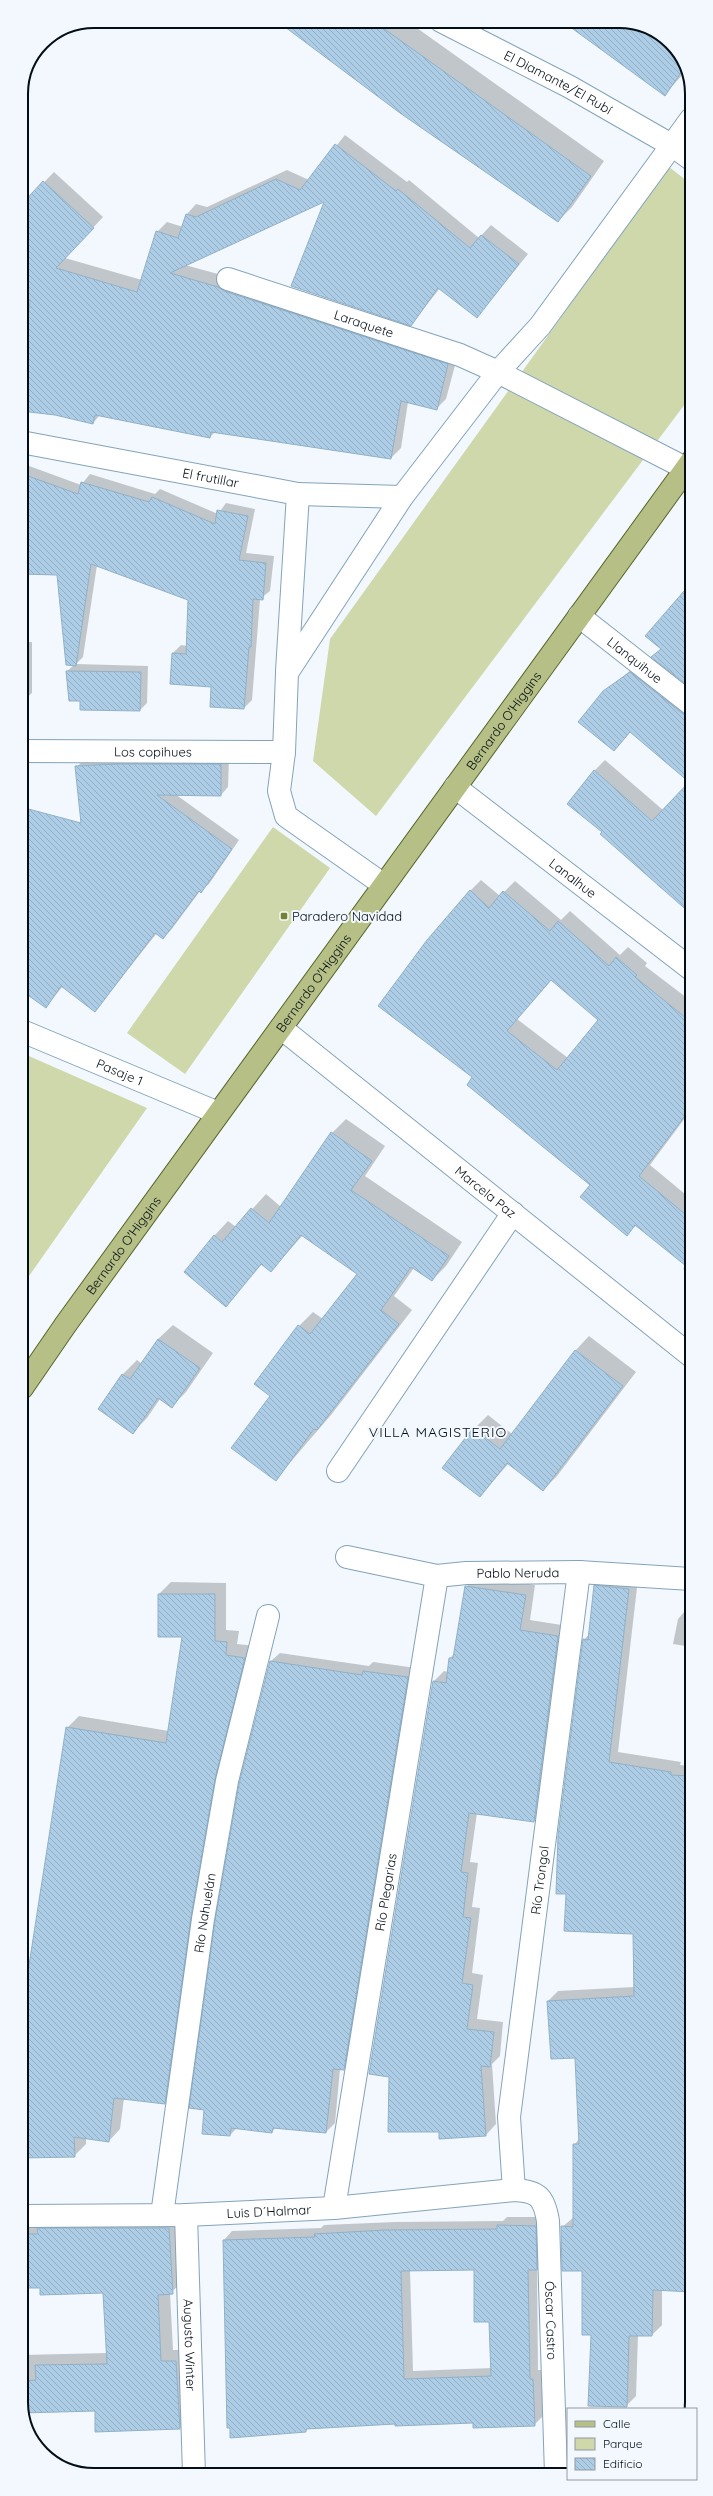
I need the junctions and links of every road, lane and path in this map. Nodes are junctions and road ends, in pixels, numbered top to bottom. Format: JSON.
{"nodes":[{"id":1,"x":455,"y":28,"type":"edge"},
{"id":2,"x":685,"y":128,"type":"edge"},
{"id":3,"x":673,"y":146,"type":"junction"},
{"id":4,"x":685,"y":155,"type":"edge"},
{"id":5,"x":228,"y":279,"type":"dead end"},
{"id":6,"x":498,"y":372,"type":"junction"},
{"id":7,"x":28,"y":443,"type":"edge"},
{"id":8,"x":685,"y":465,"type":"edge"},
{"id":9,"x":685,"y":472,"type":"edge"},
{"id":10,"x":298,"y":494,"type":"junction"},
{"id":11,"x":402,"y":497,"type":"junction"},
{"id":12,"x":579,"y":616,"type":"junction"},
{"id":13,"x":287,"y":672,"type":"junction"},
{"id":14,"x":685,"y":699,"type":"edge"},
{"id":15,"x":28,"y":751,"type":"edge"},
{"id":16,"x":284,"y":752,"type":"junction"},
{"id":17,"x":455,"y":787,"type":"junction"},
{"id":18,"x":384,"y":885,"type":"junction"},
{"id":19,"x":685,"y":964,"type":"edge"},
{"id":20,"x":281,"y":1028,"type":"junction"},
{"id":21,"x":28,"y":1034,"type":"edge"},
{"id":22,"x":218,"y":1114,"type":"junction"},
{"id":23,"x":513,"y":1213,"type":"junction"},
{"id":24,"x":685,"y":1351,"type":"edge"},
{"id":25,"x":28,"y":1380,"type":"edge"},
{"id":26,"x":338,"y":1471,"type":"dead end"},
{"id":27,"x":347,"y":1557,"type":"dead end"},
{"id":28,"x":579,"y":1572,"type":"junction"},
{"id":29,"x":437,"y":1576,"type":"junction"},
{"id":30,"x":685,"y":1579,"type":"edge"},
{"id":31,"x":268,"y":1616,"type":"dead end"},
{"id":32,"x":514,"y":2190,"type":"junction"},
{"id":33,"x":334,"y":2208,"type":"junction"},
{"id":34,"x":162,"y":2215,"type":"junction"},
{"id":35,"x":186,"y":2215,"type":"junction"},
{"id":36,"x":28,"y":2216,"type":"edge"},
{"id":37,"x":194,"y":2468,"type":"edge"},
{"id":38,"x":556,"y":2468,"type":"edge"}],
"edges":[{"from":1,"to":3,"type":"street","name":"El Diamante/El Rubí"},
{"from":2,"to":3,"type":"street"},
{"from":3,"to":4,"type":"street","name":"El Diamante/El Rubí"},
{"from":3,"to":6,"type":"street"},
{"from":5,"to":6,"type":"street","name":"Laraquete"},
{"from":6,"to":8,"type":"street","name":"Laraquete"},
{"from":6,"to":11,"type":"street"},
{"from":7,"to":10,"type":"street","name":"El frutillar"},
{"from":9,"to":12,"type":"main road","name":"Bernardo O'Higgins"},
{"from":10,"to":11,"type":"street","name":"El frutillar"},
{"from":10,"to":13,"type":"street"},
{"from":11,"to":13,"type":"street"},
{"from":12,"to":14,"type":"street","name":"Llanquihue"},
{"from":12,"to":17,"type":"main road","name":"Bernardo O'Higgins"},
{"from":13,"to":16,"type":"street"},
{"from":15,"to":16,"type":"street","name":"Los copihues"},
{"from":16,"to":18,"type":"street"},
{"from":17,"to":18,"type":"main road","name":"Bernardo O'Higgins"},
{"from":17,"to":19,"type":"street","name":"Lanalhue"},
{"from":18,"to":20,"type":"main road","name":"Bernardo O'Higgins"},
{"from":20,"to":22,"type":"main road","name":"Bernardo O'Higgins"},
{"from":20,"to":23,"type":"street","name":"Marcela Paz"},
{"from":21,"to":22,"type":"street","name":"Pasaje 1"},
{"from":22,"to":25,"type":"main road","name":"Bernardo O'Higgins"},
{"from":23,"to":24,"type":"street","name":"Marcela Paz"},
{"from":23,"to":26,"type":"street"},
{"from":27,"to":29,"type":"street","name":"Pablo Neruda"},
{"from":28,"to":29,"type":"street","name":"Pablo Neruda"},
{"from":28,"to":30,"type":"street","name":"Pablo Neruda"},
{"from":28,"to":32,"type":"street","name":"Río Trongol"},
{"from":29,"to":33,"type":"street","name":"Río Plegarias"},
{"from":31,"to":34,"type":"street","name":"Río Nahuelán"},
{"from":32,"to":33,"type":"street","name":"Luis D´Halmar"},
{"from":32,"to":38,"type":"street","name":"Óscar Castro"},
{"from":33,"to":35,"type":"street","name":"Luis D´Halmar"},
{"from":34,"to":35,"type":"street","name":"Luis D´Halmar"},
{"from":34,"to":36,"type":"street","name":"Luis D´Halmar"},
{"from":35,"to":37,"type":"street","name":"Augusto Winter"}]}
